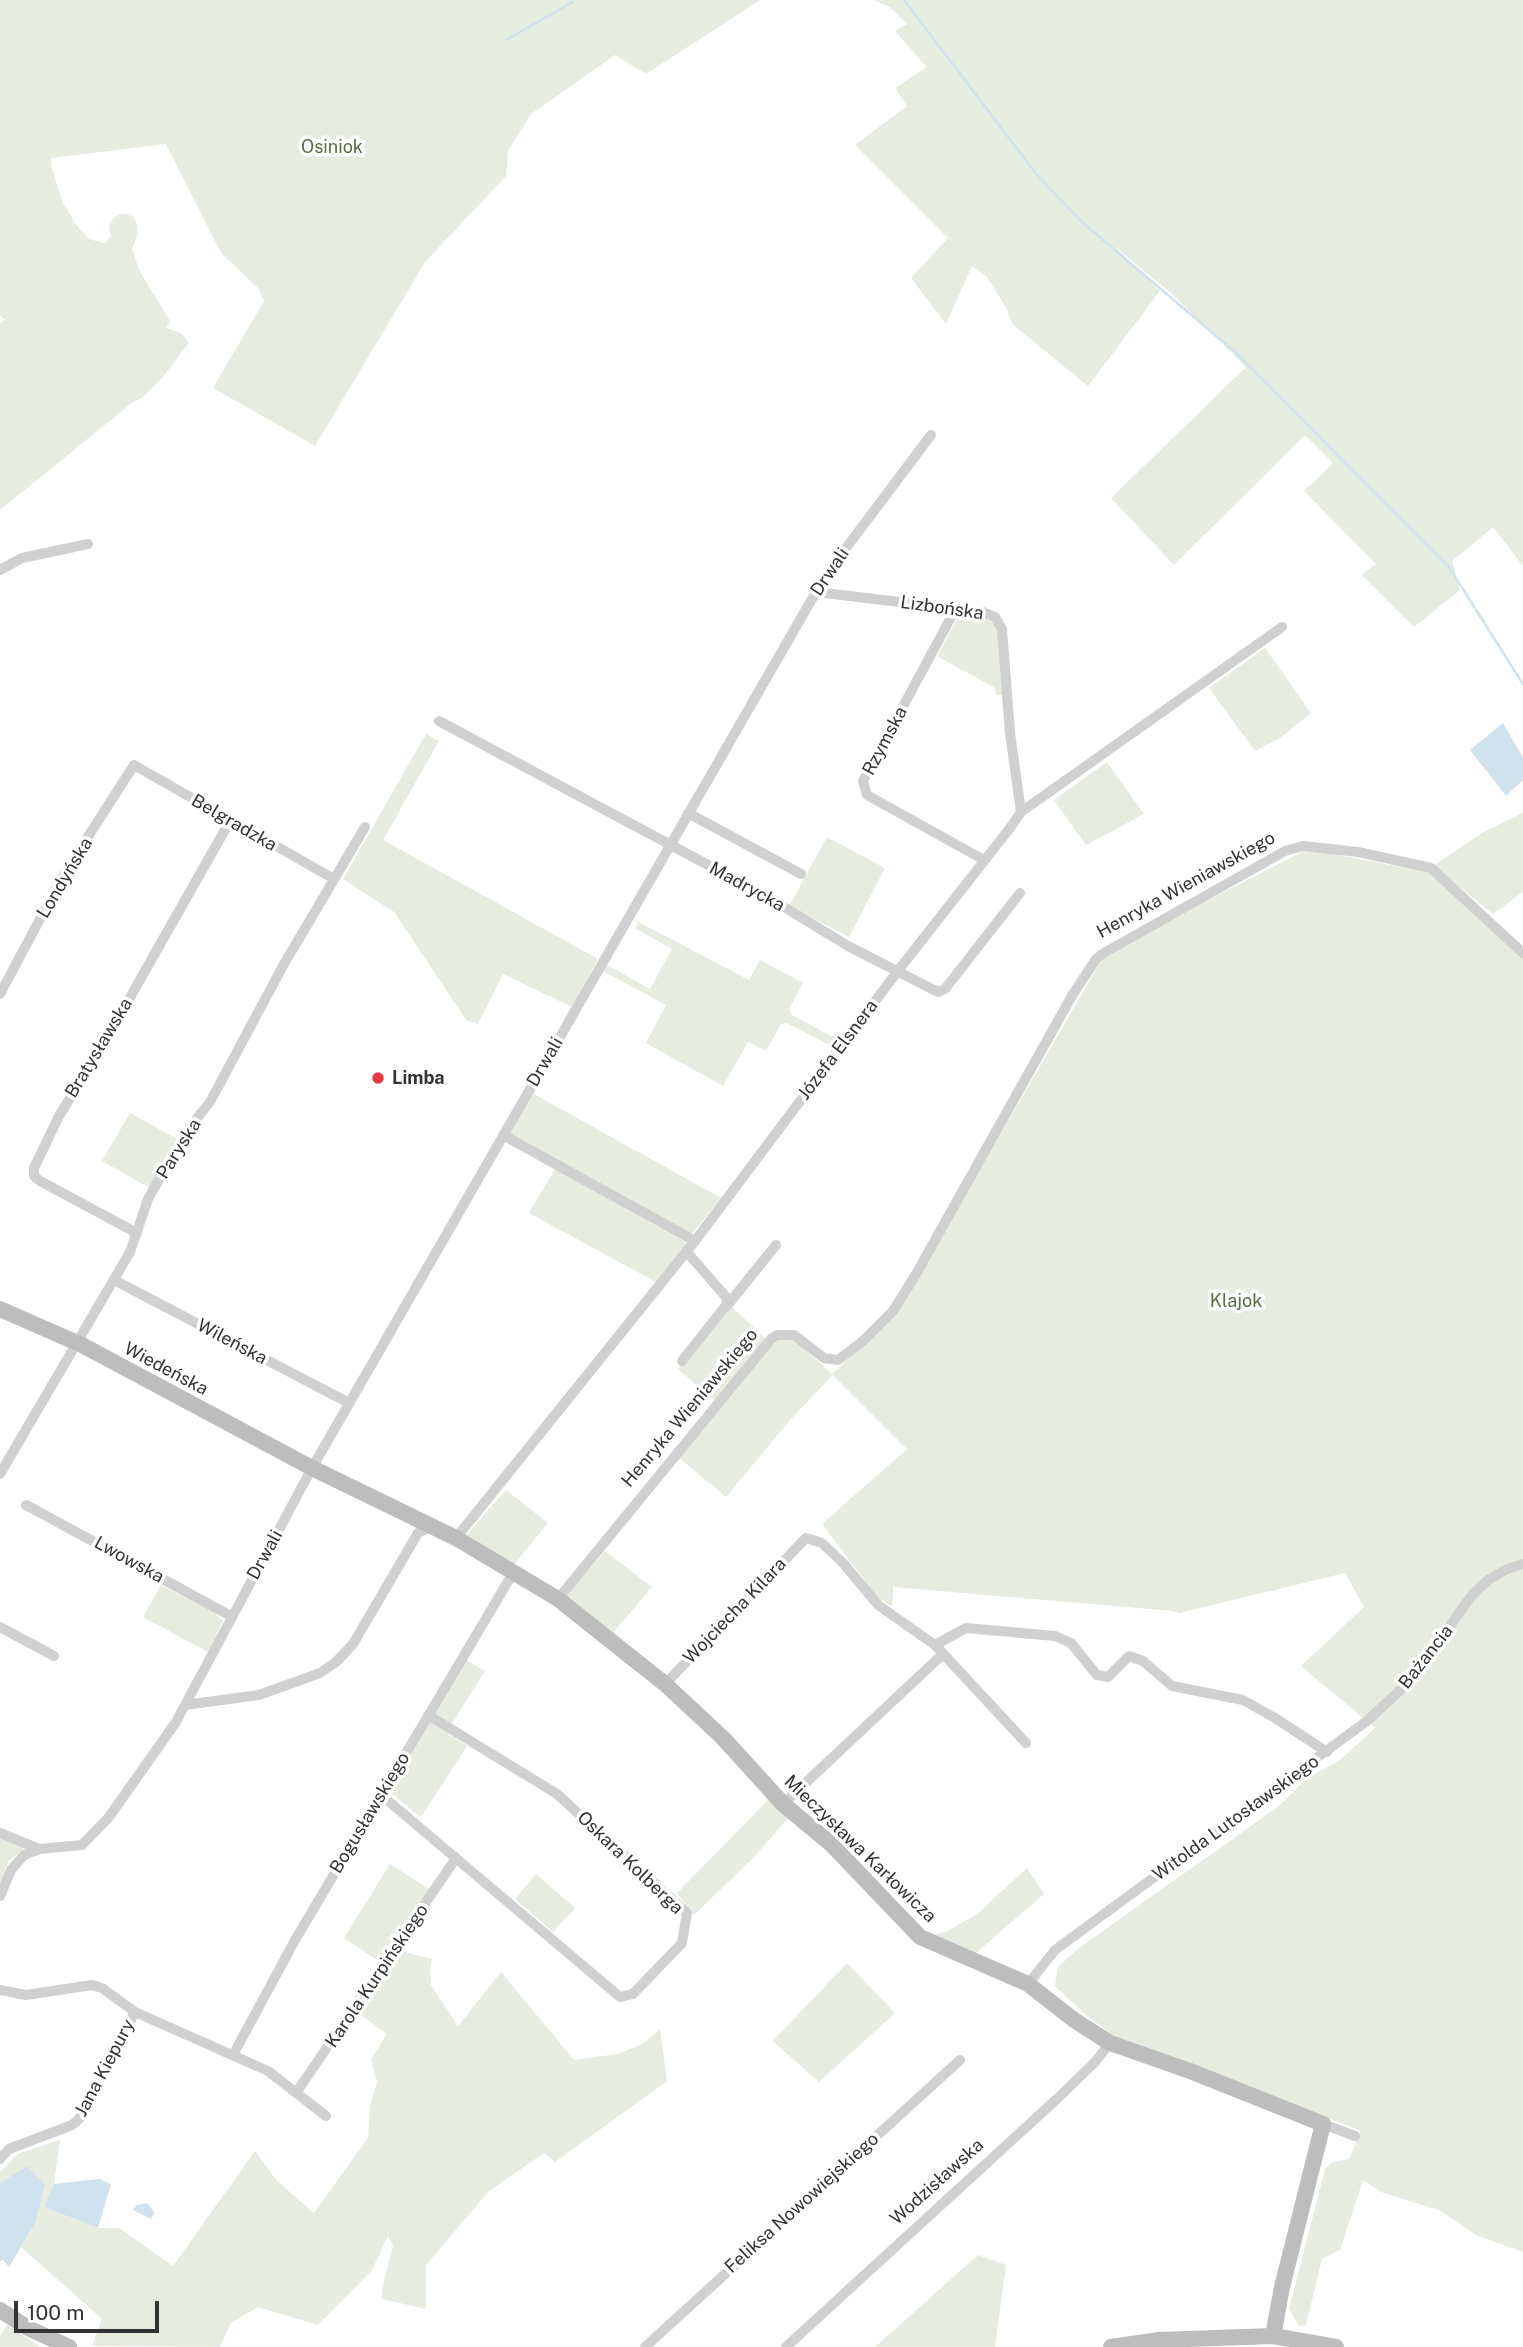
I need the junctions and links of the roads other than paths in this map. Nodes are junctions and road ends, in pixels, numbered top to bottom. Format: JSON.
{"nodes":[{"id":1,"x":931,"y":435,"type":"dead end"},
{"id":2,"x":88,"y":544,"type":"dead end"},
{"id":3,"x":0,"y":570,"type":"edge"},
{"id":4,"x":816,"y":592,"type":"junction"},
{"id":5,"x":956,"y":608,"type":"junction"},
{"id":6,"x":1282,"y":627,"type":"dead end"},
{"id":7,"x":439,"y":721,"type":"dead end"},
{"id":8,"x":134,"y":765,"type":"joint"},
{"id":9,"x":1021,"y":812,"type":"junction"},
{"id":10,"x":688,"y":813,"type":"junction"},
{"id":11,"x":230,"y":821,"type":"junction"},
{"id":12,"x":365,"y":827,"type":"dead end"},
{"id":13,"x":669,"y":845,"type":"junction"},
{"id":14,"x":984,"y":860,"type":"junction"},
{"id":15,"x":801,"y":874,"type":"dead end"},
{"id":16,"x":334,"y":879,"type":"junction"},
{"id":17,"x":1020,"y":893,"type":"dead end"},
{"id":18,"x":1523,"y":953,"type":"edge"},
{"id":19,"x":897,"y":972,"type":"junction"},
{"id":20,"x":0,"y":994,"type":"edge"},
{"id":21,"x":503,"y":1135,"type":"junction"},
{"id":22,"x":137,"y":1233,"type":"junction"},
{"id":23,"x":695,"y":1241,"type":"junction"},
{"id":24,"x":776,"y":1245,"type":"dead end"},
{"id":25,"x":686,"y":1251,"type":"junction"},
{"id":26,"x":114,"y":1280,"type":"junction"},
{"id":27,"x":726,"y":1307,"type":"junction"},
{"id":28,"x":0,"y":1309,"type":"edge"},
{"id":29,"x":76,"y":1342,"type":"junction"},
{"id":30,"x":682,"y":1361,"type":"dead end"},
{"id":31,"x":349,"y":1403,"type":"junction"},
{"id":32,"x":312,"y":1468,"type":"junction"},
{"id":33,"x":0,"y":1474,"type":"edge"},
{"id":34,"x":26,"y":1505,"type":"dead end"},
{"id":35,"x":430,"y":1527,"type":"junction"},
{"id":36,"x":456,"y":1538,"type":"junction"},
{"id":37,"x":1523,"y":1564,"type":"edge"},
{"id":38,"x":513,"y":1573,"type":"junction"},
{"id":39,"x":558,"y":1599,"type":"junction"},
{"id":40,"x":231,"y":1616,"type":"junction"},
{"id":41,"x":0,"y":1627,"type":"edge"},
{"id":42,"x":939,"y":1650,"type":"junction"},
{"id":43,"x":54,"y":1656,"type":"dead end"},
{"id":44,"x":665,"y":1684,"type":"junction"},
{"id":45,"x":185,"y":1705,"type":"junction"},
{"id":46,"x":428,"y":1715,"type":"junction"},
{"id":47,"x":1026,"y":1743,"type":"dead end"},
{"id":48,"x":1327,"y":1752,"type":"junction"},
{"id":49,"x":380,"y":1794,"type":"junction"},
{"id":50,"x":783,"y":1804,"type":"junction"},
{"id":51,"x":0,"y":1833,"type":"edge"},
{"id":52,"x":39,"y":1849,"type":"junction"},
{"id":53,"x":456,"y":1858,"type":"junction"},
{"id":54,"x":0,"y":1896,"type":"edge"},
{"id":55,"x":1028,"y":1984,"type":"junction"},
{"id":56,"x":0,"y":1990,"type":"edge"},
{"id":57,"x":135,"y":2012,"type":"junction"},
{"id":58,"x":1110,"y":2043,"type":"junction"},
{"id":59,"x":233,"y":2055,"type":"junction"},
{"id":60,"x":960,"y":2060,"type":"dead end"},
{"id":61,"x":296,"y":2093,"type":"junction"},
{"id":62,"x":326,"y":2116,"type":"dead end"},
{"id":63,"x":1323,"y":2124,"type":"junction"},
{"id":64,"x":1355,"y":2136,"type":"dead end"},
{"id":65,"x":0,"y":2160,"type":"edge"},
{"id":66,"x":0,"y":2311,"type":"edge"},
{"id":67,"x":1273,"y":2336,"type":"junction"},
{"id":68,"x":1296,"y":2343,"type":"edge"},
{"id":69,"x":69,"y":2347,"type":"edge"},
{"id":70,"x":645,"y":2347,"type":"edge"},
{"id":71,"x":786,"y":2347,"type":"edge"},
{"id":72,"x":1111,"y":2347,"type":"edge"},
{"id":73,"x":1336,"y":2347,"type":"edge"}],
"edges":[{"from":1,"to":4,"type":"street","name":"Drwali"},
{"from":2,"to":3,"type":"street"},
{"from":4,"to":5,"type":"street","name":"Lizbońska"},
{"from":4,"to":10,"type":"street","name":"Drwali"},
{"from":5,"to":9,"type":"street","name":"Lizbońska"},
{"from":5,"to":14,"type":"street","name":"Rzymska"},
{"from":6,"to":9,"type":"street","name":"Józefa Elsnera"},
{"from":7,"to":13,"type":"street","name":"Madrycka"},
{"from":8,"to":11,"type":"street","name":"Belgradzka"},
{"from":8,"to":20,"type":"street","name":"Londyńska"},
{"from":9,"to":14,"type":"street","name":"Józefa Elsnera"},
{"from":10,"to":13,"type":"street","name":"Drwali"},
{"from":10,"to":15,"type":"street"},
{"from":11,"to":16,"type":"street","name":"Belgradzka"},
{"from":11,"to":22,"type":"street","name":"Bratysławska"},
{"from":12,"to":16,"type":"street","name":"Paryska"},
{"from":13,"to":19,"type":"street","name":"Madrycka"},
{"from":13,"to":21,"type":"street","name":"Drwali"},
{"from":14,"to":19,"type":"street","name":"Józefa Elsnera"},
{"from":16,"to":22,"type":"street","name":"Paryska"},
{"from":17,"to":19,"type":"street","name":"Madrycka"},
{"from":18,"to":39,"type":"street","name":"Henryka Wieniawskiego"},
{"from":19,"to":23,"type":"street","name":"Józefa Elsnera"},
{"from":21,"to":23,"type":"street"},
{"from":21,"to":31,"type":"street","name":"Drwali"},
{"from":22,"to":26,"type":"street","name":"Paryska"},
{"from":23,"to":25,"type":"street","name":"Józefa Elsnera"},
{"from":24,"to":27,"type":"street"},
{"from":25,"to":27,"type":"street"},
{"from":25,"to":36,"type":"street","name":"Józefa Elsnera"},
{"from":26,"to":29,"type":"street","name":"Paryska"},
{"from":26,"to":31,"type":"street","name":"Wileńska"},
{"from":27,"to":30,"type":"street"},
{"from":28,"to":29,"type":"street","name":"Wiedeńska"},
{"from":29,"to":32,"type":"street","name":"Wiedeńska"},
{"from":29,"to":33,"type":"street","name":"Paryska"},
{"from":31,"to":32,"type":"street","name":"Drwali"},
{"from":32,"to":35,"type":"street","name":"Wiedeńska"},
{"from":32,"to":40,"type":"street","name":"Drwali"},
{"from":34,"to":40,"type":"street","name":"Lwowska"},
{"from":35,"to":36,"type":"street"},
{"from":35,"to":45,"type":"street"},
{"from":36,"to":38,"type":"street"},
{"from":37,"to":48,"type":"street","name":"Bażancia"},
{"from":38,"to":39,"type":"street"},
{"from":38,"to":46,"type":"street","name":"Bogusławskiego"},
{"from":39,"to":44,"type":"street","name":"Mieczysława Karłowicza"},
{"from":40,"to":45,"type":"street","name":"Drwali"},
{"from":41,"to":43,"type":"street"},
{"from":42,"to":44,"type":"street","name":"Wojciecha Kilara"},
{"from":42,"to":47,"type":"street"},
{"from":42,"to":48,"type":"street","name":"Witolda Lutosławskiego"},
{"from":42,"to":50,"type":"street"},
{"from":44,"to":50,"type":"street","name":"Mieczysława Karłowicza"},
{"from":45,"to":52,"type":"street"},
{"from":46,"to":49,"type":"street","name":"Bogusławskiego"},
{"from":46,"to":53,"type":"street","name":"Oskara Kolberga"},
{"from":48,"to":55,"type":"street","name":"Witolda Lutosławskiego"},
{"from":49,"to":53,"type":"street","name":"Oskara Kolberga"},
{"from":49,"to":59,"type":"street","name":"Bogusławskiego"},
{"from":50,"to":55,"type":"street","name":"Mieczysława Karłowicza"},
{"from":51,"to":52,"type":"street"},
{"from":52,"to":54,"type":"street"},
{"from":53,"to":61,"type":"street","name":"Karola Kurpińskiego"},
{"from":55,"to":58,"type":"street","name":"Mieczysława Karłowicza"},
{"from":56,"to":57,"type":"street"},
{"from":57,"to":59,"type":"street"},
{"from":57,"to":65,"type":"street","name":"Jana Kiepury"},
{"from":58,"to":63,"type":"street","name":"Mieczysława Karłowicza"},
{"from":58,"to":71,"type":"street","name":"Wodzisławska"},
{"from":59,"to":61,"type":"street"},
{"from":60,"to":70,"type":"street","name":"Feliksa Nowowiejskiego"},
{"from":61,"to":62,"type":"street"},
{"from":63,"to":64,"type":"street"},
{"from":63,"to":67,"type":"street"},
{"from":66,"to":69,"type":"street"},
{"from":67,"to":68,"type":"street"},
{"from":67,"to":72,"type":"street"},
{"from":68,"to":73,"type":"street"}]}
